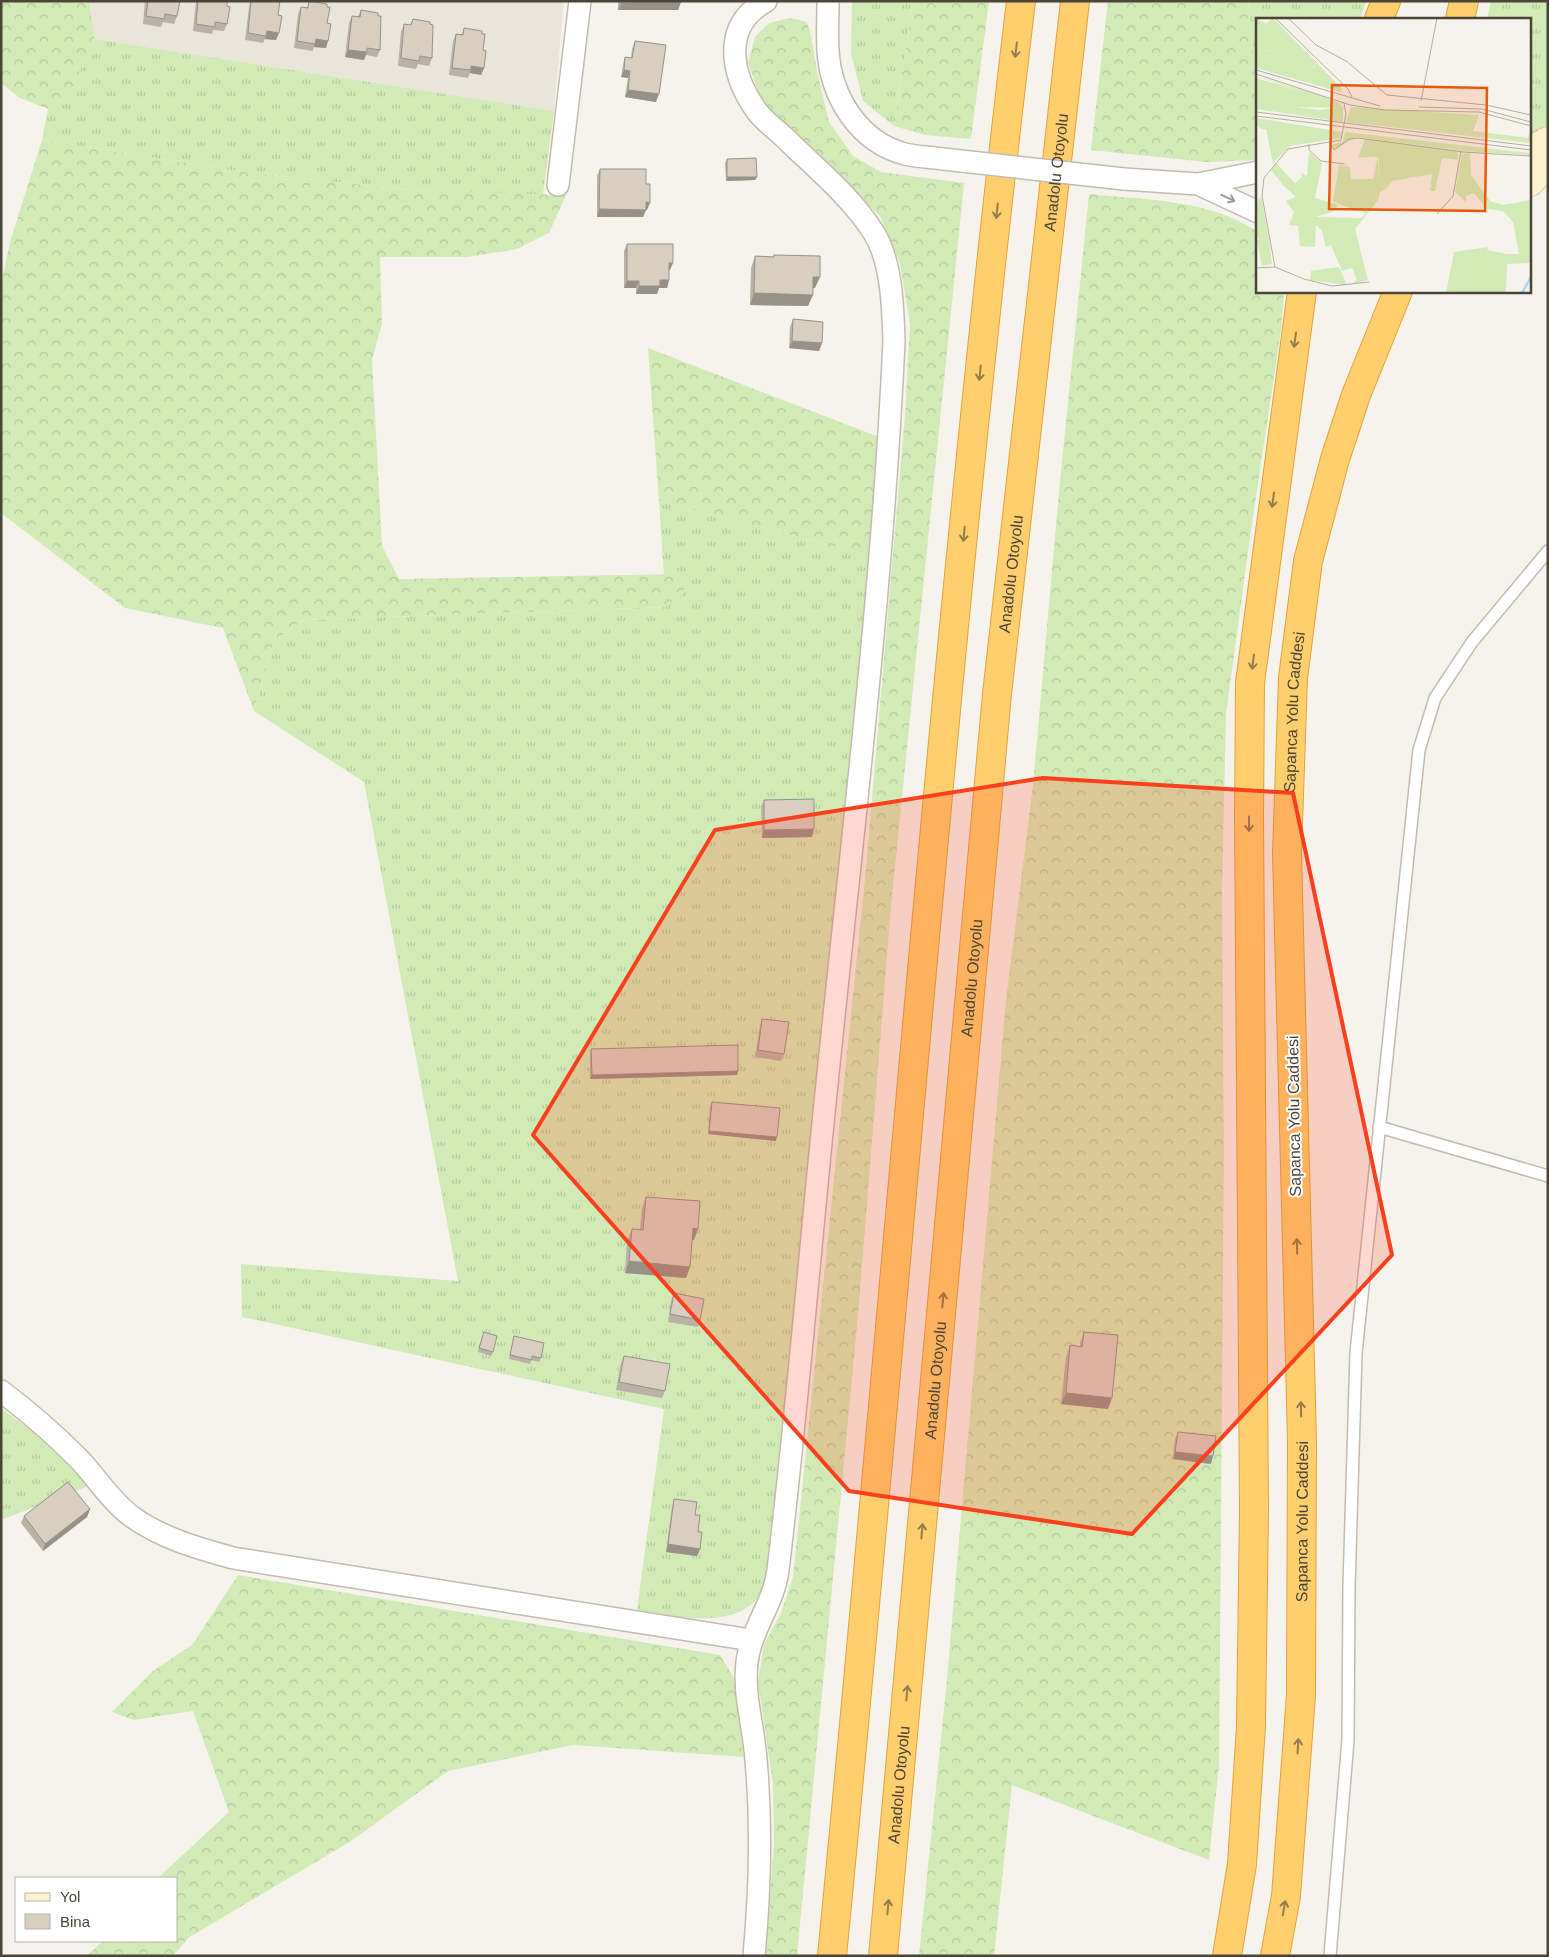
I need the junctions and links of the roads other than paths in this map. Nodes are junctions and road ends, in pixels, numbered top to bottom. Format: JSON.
{"nodes":[{"id":1,"x":580,"y":1,"type":"edge"},
{"id":2,"x":766,"y":1,"type":"edge"},
{"id":3,"x":828,"y":1,"type":"edge"},
{"id":4,"x":1021,"y":1,"type":"edge"},
{"id":5,"x":1075,"y":1,"type":"edge"},
{"id":6,"x":1386,"y":1,"type":"edge"},
{"id":7,"x":1464,"y":1,"type":"edge"},
{"id":8,"x":1379,"y":18,"type":"edge"},
{"id":9,"x":1460,"y":18,"type":"edge"},
{"id":10,"x":1548,"y":141,"type":"edge"},
{"id":11,"x":1532,"y":151,"type":"edge"},
{"id":12,"x":1548,"y":164,"type":"edge"},
{"id":13,"x":1256,"y":172,"type":"edge"},
{"id":14,"x":1532,"y":180,"type":"edge"},
{"id":15,"x":1198,"y":184,"type":"junction"},
{"id":16,"x":558,"y":185,"type":"dead end"},
{"id":17,"x":1256,"y":211,"type":"edge"},
{"id":18,"x":1302,"y":292,"type":"edge"},
{"id":19,"x":1398,"y":292,"type":"edge"},
{"id":20,"x":1548,"y":551,"type":"edge"},
{"id":21,"x":1379,"y":1127,"type":"junction"},
{"id":22,"x":1548,"y":1176,"type":"edge"},
{"id":23,"x":1,"y":1391,"type":"edge"},
{"id":24,"x":751,"y":1640,"type":"junction"},
{"id":25,"x":754,"y":1956,"type":"edge"},
{"id":26,"x":832,"y":1956,"type":"edge"},
{"id":27,"x":883,"y":1956,"type":"edge"},
{"id":28,"x":1227,"y":1956,"type":"edge"},
{"id":29,"x":1275,"y":1956,"type":"edge"},
{"id":30,"x":1330,"y":1956,"type":"edge"}],
"edges":[{"from":1,"to":16,"type":"street"},
{"from":2,"to":24,"type":"street"},
{"from":3,"to":15,"type":"street","bridge":true},
{"from":4,"to":26,"type":"highway","one_way":true},
{"from":27,"to":5,"type":"highway","name":"Anadolu Otoyolu","one_way":true},
{"from":6,"to":8,"type":"highway"},
{"from":7,"to":9,"type":"highway"},
{"from":10,"to":11,"type":"street"},
{"from":12,"to":14,"type":"street"},
{"from":13,"to":15,"type":"street"},
{"from":15,"to":17,"type":"street","one_way":true},
{"from":18,"to":28,"type":"highway","one_way":true},
{"from":29,"to":19,"type":"highway","name":"Sapanca Yolu Caddesi","one_way":true},
{"from":20,"to":21,"type":"lane"},
{"from":21,"to":22,"type":"lane"},
{"from":21,"to":30,"type":"lane"},
{"from":23,"to":24,"type":"street"},
{"from":24,"to":25,"type":"street"}]}
